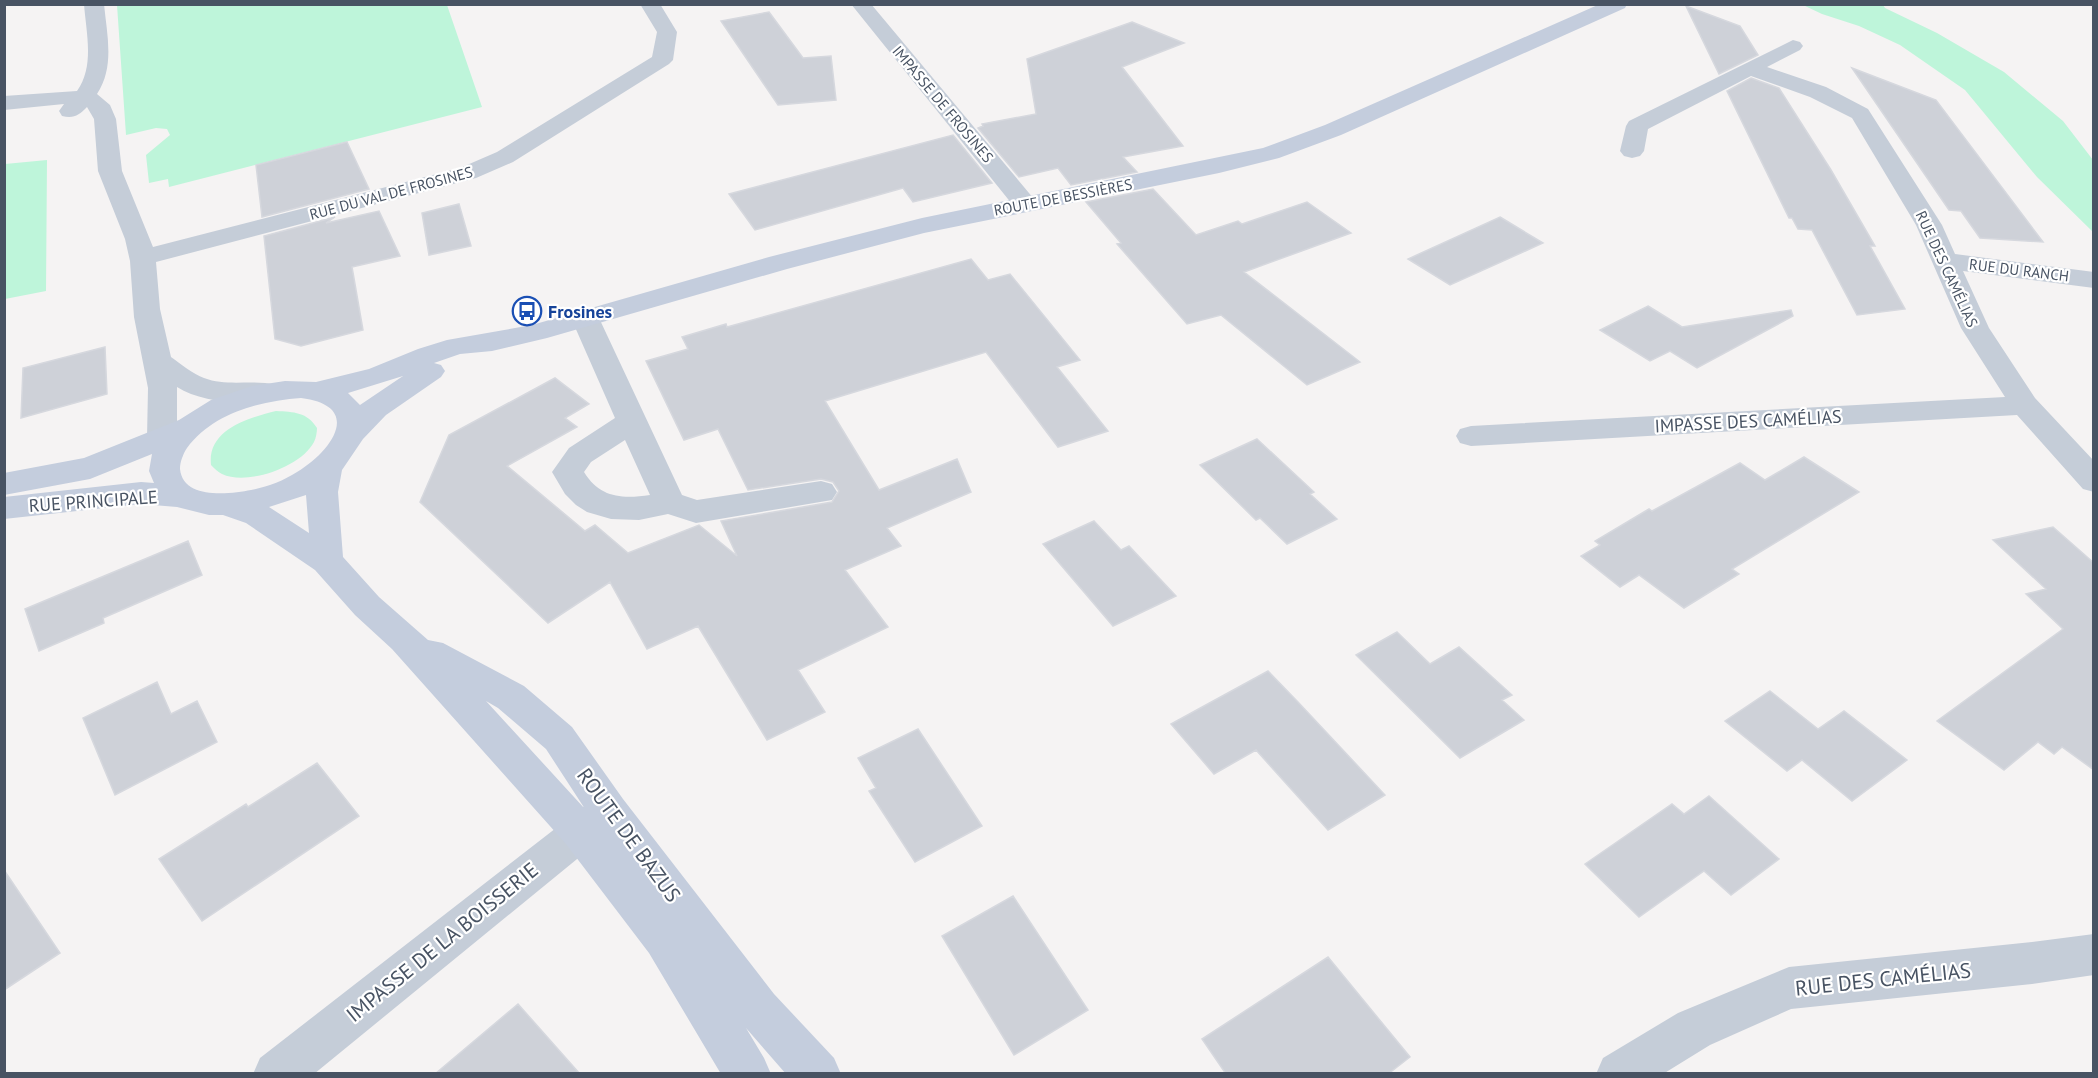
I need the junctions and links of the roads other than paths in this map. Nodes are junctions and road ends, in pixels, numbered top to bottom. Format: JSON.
{"nodes":[{"id":1,"x":94,"y":4,"type":"edge"},
{"id":2,"x":650,"y":4,"type":"edge"},
{"id":3,"x":860,"y":4,"type":"edge"},
{"id":4,"x":1618,"y":4,"type":"edge"},
{"id":5,"x":1793,"y":46,"type":"dead end"},
{"id":6,"x":1751,"y":69,"type":"junction"},
{"id":7,"x":86,"y":98,"type":"junction"},
{"id":8,"x":4,"y":103,"type":"edge"},
{"id":9,"x":67,"y":114,"type":"junction"},
{"id":10,"x":4,"y":119,"type":"edge"},
{"id":11,"x":106,"y":140,"type":"junction"},
{"id":12,"x":1632,"y":151,"type":"dead end"},
{"id":13,"x":1025,"y":204,"type":"junction"},
{"id":14,"x":142,"y":258,"type":"junction"},
{"id":15,"x":1945,"y":261,"type":"junction"},
{"id":16,"x":2094,"y":280,"type":"edge"},
{"id":17,"x":585,"y":318,"type":"junction"},
{"id":18,"x":492,"y":342,"type":"junction"},
{"id":19,"x":158,"y":362,"type":"junction"},
{"id":20,"x":318,"y":391,"type":"junction"},
{"id":21,"x":266,"y":392,"type":"junction"},
{"id":22,"x":2025,"y":405,"type":"junction"},
{"id":23,"x":633,"y":420,"type":"junction"},
{"id":24,"x":350,"y":435,"type":"junction"},
{"id":25,"x":1471,"y":436,"type":"dead end"},
{"id":26,"x":164,"y":447,"type":"junction"},
{"id":27,"x":327,"y":467,"type":"junction"},
{"id":28,"x":2094,"y":481,"type":"edge"},
{"id":29,"x":4,"y":484,"type":"edge"},
{"id":30,"x":821,"y":492,"type":"dead end"},
{"id":31,"x":181,"y":496,"type":"junction"},
{"id":32,"x":669,"y":503,"type":"junction"},
{"id":33,"x":225,"y":504,"type":"junction"},
{"id":34,"x":4,"y":508,"type":"edge"},
{"id":35,"x":327,"y":561,"type":"junction"},
{"id":36,"x":595,"y":821,"type":"junction"},
{"id":37,"x":2094,"y":954,"type":"edge"},
{"id":38,"x":276,"y":1074,"type":"edge"},
{"id":39,"x":748,"y":1074,"type":"edge"},
{"id":40,"x":818,"y":1074,"type":"edge"},
{"id":41,"x":1619,"y":1074,"type":"edge"}],
"edges":[{"from":1,"to":7,"type":"street"},
{"from":2,"to":14,"type":"street","name":"RUE DU VAL DE FROSINES"},
{"from":3,"to":13,"type":"street","name":"IMPASSE DE FROSINES"},
{"from":4,"to":13,"type":"main road","name":"ROUTE DE BESSIÈRES"},
{"from":5,"to":6,"type":"street"},
{"from":6,"to":12,"type":"street"},
{"from":6,"to":15,"type":"street","name":"RUE DES CAMÉLIAS"},
{"from":7,"to":8,"type":"street"},
{"from":7,"to":9,"type":"street"},
{"from":7,"to":11,"type":"street"},
{"from":9,"to":10,"type":"street"},
{"from":9,"to":11,"type":"street"},
{"from":11,"to":14,"type":"street"},
{"from":13,"to":17,"type":"main road","name":"ROUTE DE BESSIÈRES"},
{"from":14,"to":19,"type":"street"},
{"from":15,"to":16,"type":"street","name":"RUE DU RANCH"},
{"from":15,"to":22,"type":"street","name":"RUE DES CAMÉLIAS"},
{"from":17,"to":18,"type":"main road","name":"ROUTE DE BESSIÈRES"},
{"from":17,"to":23,"type":"street"},
{"from":18,"to":20,"type":"main road","name":"ROUTE DE BESSIÈRES"},
{"from":18,"to":24,"type":"main road","name":"ROUTE DE BESSIÈRES"},
{"from":19,"to":21,"type":"street"},
{"from":19,"to":26,"type":"street"},
{"from":20,"to":21,"type":"main road"},
{"from":20,"to":24,"type":"main road"},
{"from":21,"to":26,"type":"main road"},
{"from":22,"to":25,"type":"street","name":"IMPASSE DES CAMÉLIAS"},
{"from":22,"to":28,"type":"street","name":"RUE DES CAMÉLIAS"},
{"from":23,"to":32,"type":"street"},
{"from":23,"to":32,"type":"street"},
{"from":24,"to":27,"type":"main road","name":"ROUTE DE BESSIÈRES"},
{"from":26,"to":29,"type":"main road","name":"RUE PRINCIPALE"},
{"from":26,"to":31,"type":"main road"},
{"from":27,"to":33,"type":"main road"},
{"from":27,"to":35,"type":"main road"},
{"from":30,"to":32,"type":"street"},
{"from":31,"to":33,"type":"main road","name":"RUE PRINCIPALE"},
{"from":31,"to":34,"type":"main road","name":"RUE PRINCIPALE"},
{"from":33,"to":35,"type":"main road","name":"ROUTE DE BAZUS"},
{"from":35,"to":36,"type":"main road","name":"ROUTE DE BAZUS"},
{"from":36,"to":38,"type":"street","name":"IMPASSE DE LA BOISSERIE"},
{"from":36,"to":39,"type":"main road","name":"ROUTE DE BAZUS"},
{"from":36,"to":40,"type":"main road","name":"ROUTE DE BAZUS"},
{"from":37,"to":41,"type":"street","name":"RUE DES CAMÉLIAS"}]}
